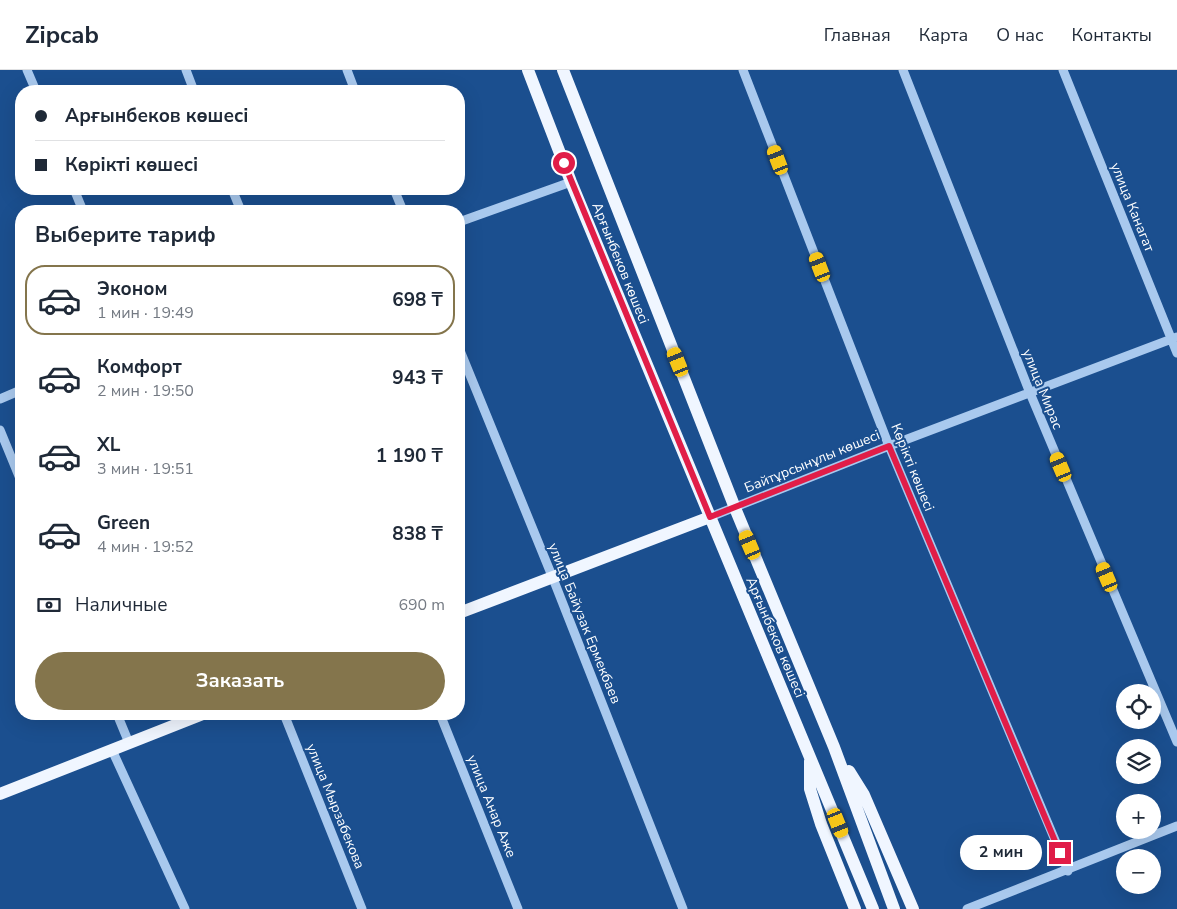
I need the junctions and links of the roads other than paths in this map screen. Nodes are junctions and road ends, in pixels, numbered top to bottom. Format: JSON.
{"nodes":[{"id":1,"x":27,"y":70,"type":"edge"},
{"id":2,"x":186,"y":70,"type":"edge"},
{"id":3,"x":347,"y":70,"type":"edge"},
{"id":4,"x":528,"y":70,"type":"edge"},
{"id":5,"x":563,"y":70,"type":"edge"},
{"id":6,"x":744,"y":70,"type":"edge"},
{"id":7,"x":903,"y":70,"type":"edge"},
{"id":8,"x":1063,"y":70,"type":"edge"},
{"id":9,"x":33,"y":85,"type":"edge"},
{"id":10,"x":192,"y":85,"type":"edge"},
{"id":11,"x":353,"y":85,"type":"edge"},
{"id":12,"x":571,"y":182,"type":"junction"},
{"id":13,"x":465,"y":220,"type":"edge"},
{"id":14,"x":1174,"y":338,"type":"edge"},
{"id":15,"x":1177,"y":354,"type":"edge"},
{"id":16,"x":465,"y":363,"type":"edge"},
{"id":17,"x":15,"y":393,"type":"edge"},
{"id":18,"x":1030,"y":394,"type":"junction"},
{"id":19,"x":0,"y":399,"type":"edge"},
{"id":20,"x":0,"y":430,"type":"edge"},
{"id":21,"x":889,"y":446,"type":"junction"},
{"id":22,"x":15,"y":467,"type":"edge"},
{"id":23,"x":735,"y":508,"type":"junction"},
{"id":24,"x":710,"y":517,"type":"junction"},
{"id":25,"x":552,"y":576,"type":"junction"},
{"id":26,"x":465,"y":611,"type":"edge"},
{"id":27,"x":119,"y":720,"type":"edge"},
{"id":28,"x":188,"y":720,"type":"edge"},
{"id":29,"x":286,"y":720,"type":"edge"},
{"id":30,"x":442,"y":720,"type":"edge"},
{"id":31,"x":1177,"y":742,"type":"edge"},
{"id":32,"x":129,"y":743,"type":"junction"},
{"id":33,"x":834,"y":747,"type":"junction"},
{"id":34,"x":112,"y":750,"type":"junction"},
{"id":35,"x":810,"y":754,"type":"junction"},
{"id":36,"x":0,"y":794,"type":"edge"},
{"id":37,"x":1177,"y":826,"type":"edge"},
{"id":38,"x":1068,"y":871,"type":"junction"},
{"id":39,"x":185,"y":909,"type":"edge"},
{"id":40,"x":362,"y":909,"type":"edge"},
{"id":41,"x":518,"y":909,"type":"edge"},
{"id":42,"x":684,"y":909,"type":"edge"},
{"id":43,"x":855,"y":909,"type":"edge"},
{"id":44,"x":873,"y":909,"type":"edge"},
{"id":45,"x":894,"y":909,"type":"edge"},
{"id":46,"x":913,"y":909,"type":"edge"},
{"id":47,"x":967,"y":909,"type":"edge"}],
"edges":[{"from":1,"to":9,"type":"street"},
{"from":2,"to":10,"type":"street"},
{"from":3,"to":11,"type":"street"},
{"from":4,"to":12,"type":"main road","name":"Арғынбеков көшесі"},
{"from":5,"to":23,"type":"main road","name":"Арғынбеков көшесі"},
{"from":6,"to":21,"type":"street","name":"Көрікті көшесі"},
{"from":7,"to":18,"type":"street","name":"улица Мирас"},
{"from":8,"to":14,"type":"street","name":"улица Канагат"},
{"from":12,"to":13,"type":"street"},
{"from":12,"to":24,"type":"main road","name":"Арғынбеков көшесі"},
{"from":14,"to":15,"type":"street","name":"улица Канагат"},
{"from":14,"to":18,"type":"street","name":"Байтұрсынұлы көшесі"},
{"from":16,"to":25,"type":"street","name":"улица Байузак Ермекбаев"},
{"from":17,"to":19,"type":"street"},
{"from":18,"to":21,"type":"street","name":"Байтұрсынұлы көшесі"},
{"from":18,"to":31,"type":"street","name":"улица Мирас"},
{"from":20,"to":22,"type":"street"},
{"from":21,"to":23,"type":"street","name":"Байтұрсынұлы көшесі"},
{"from":21,"to":38,"type":"street","name":"Көрікті көшесі"},
{"from":23,"to":24,"type":"street","name":"Байтұрсынұлы көшесі"},
{"from":23,"to":33,"type":"main road","name":"Арғынбеков көшесі"},
{"from":24,"to":25,"type":"main road","name":"Байтұрсынұлы көшесі"},
{"from":24,"to":35,"type":"main road","name":"Арғынбеков көшесі"},
{"from":25,"to":26,"type":"main road","name":"Байтұрсынұлы көшесі"},
{"from":25,"to":42,"type":"street","name":"улица Байузак Ермекбаев"},
{"from":27,"to":32,"type":"street"},
{"from":28,"to":32,"type":"main road"},
{"from":29,"to":40,"type":"street","name":"улица Мырзабекова"},
{"from":30,"to":41,"type":"street","name":"улица Анар Аже"},
{"from":32,"to":34,"type":"main road"},
{"from":33,"to":45,"type":"main road","name":"Арғынбеков көшесі"},
{"from":33,"to":46,"type":"main road"},
{"from":34,"to":36,"type":"main road"},
{"from":34,"to":39,"type":"street"},
{"from":35,"to":43,"type":"main road"},
{"from":35,"to":44,"type":"main road","name":"Арғынбеков көшесі"},
{"from":37,"to":38,"type":"street"},
{"from":38,"to":47,"type":"street"}]}
